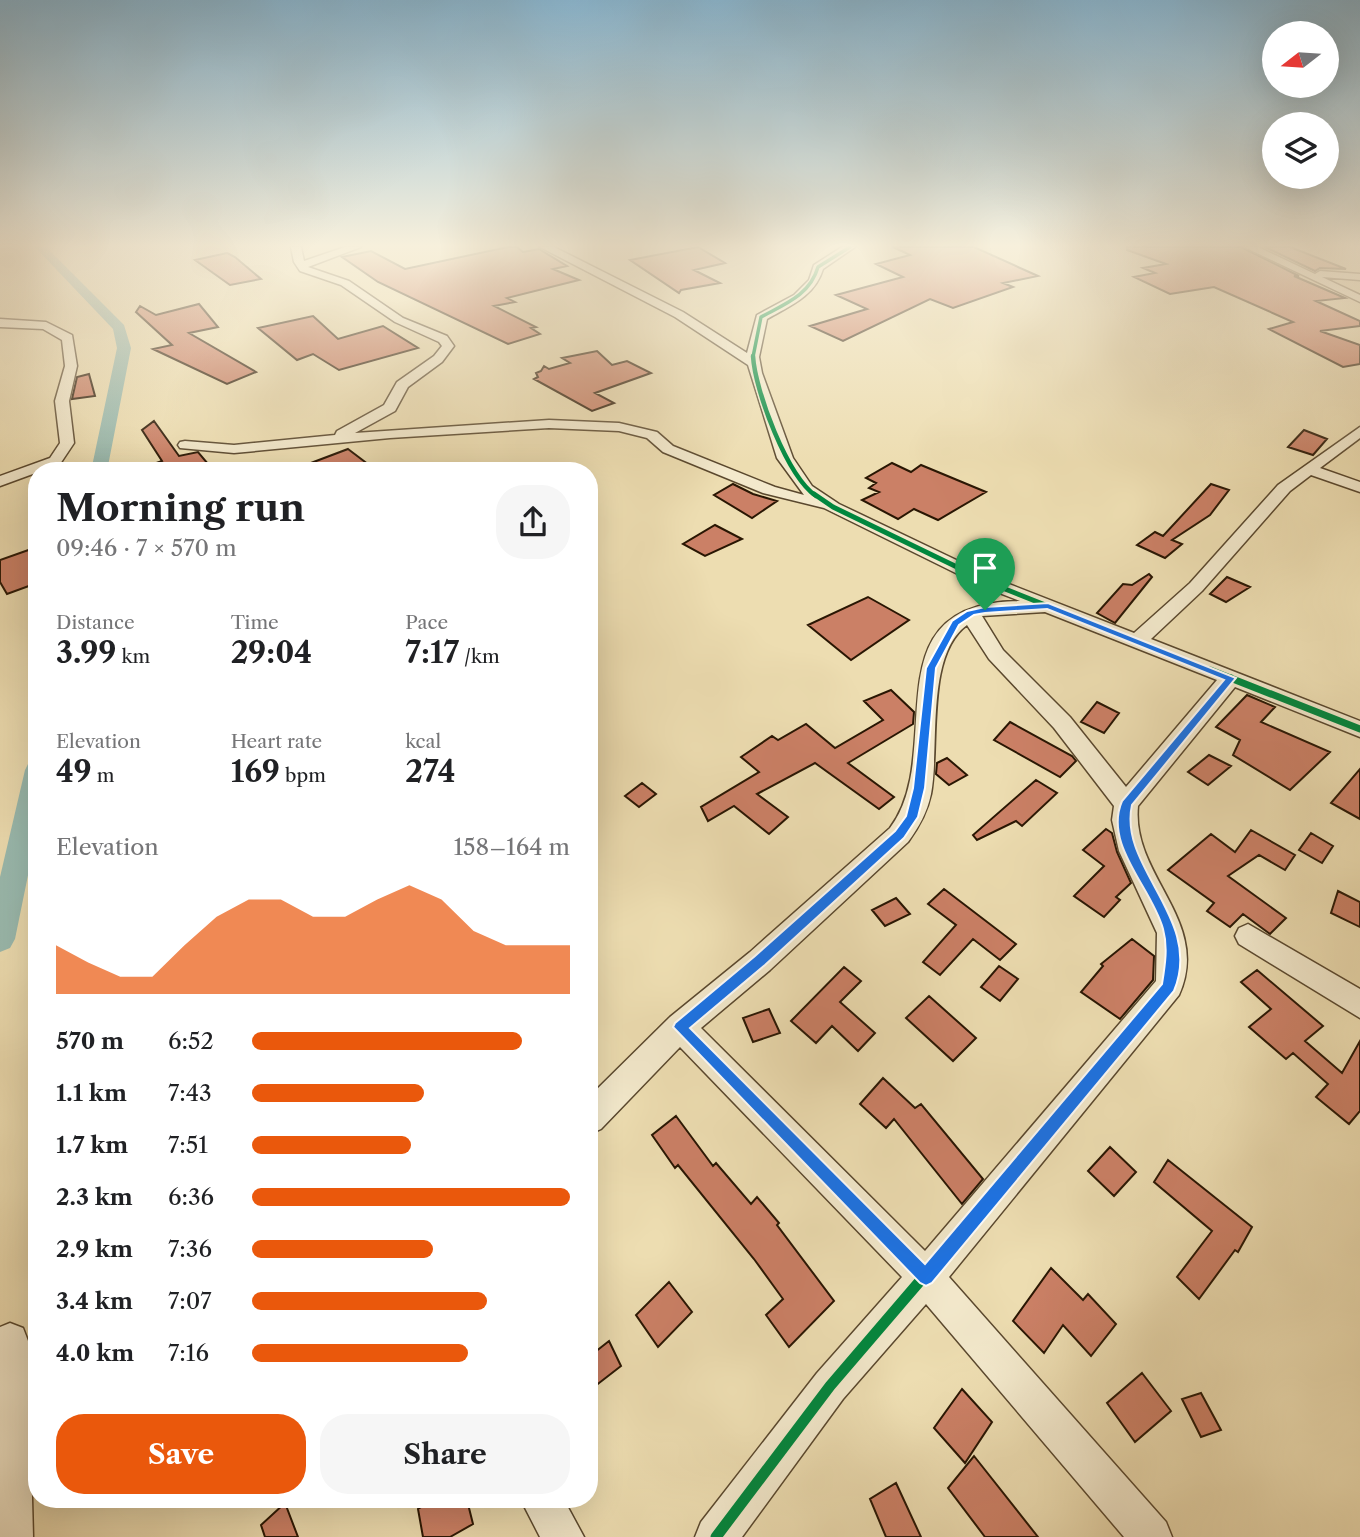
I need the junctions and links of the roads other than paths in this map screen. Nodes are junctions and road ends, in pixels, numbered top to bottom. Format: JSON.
{"nodes":[{"id":1,"x":397,"y":319,"type":"edge"},
{"id":2,"x":686,"y":319,"type":"edge"},
{"id":3,"x":761,"y":319,"type":"edge"},
{"id":4,"x":0,"y":323,"type":"edge"},
{"id":5,"x":754,"y":364,"type":"junction"},
{"id":6,"x":1360,"y":430,"type":"edge"},
{"id":7,"x":330,"y":441,"type":"junction"},
{"id":8,"x":185,"y":446,"type":"dead end"},
{"id":9,"x":52,"y":462,"type":"edge"},
{"id":10,"x":1310,"y":470,"type":"junction"},
{"id":11,"x":28,"y":471,"type":"edge"},
{"id":12,"x":0,"y":481,"type":"edge"},
{"id":13,"x":1360,"y":488,"type":"edge"},
{"id":14,"x":833,"y":507,"type":"junction"},
{"id":15,"x":1048,"y":606,"type":"junction"},
{"id":16,"x":971,"y":613,"type":"junction"},
{"id":17,"x":1136,"y":642,"type":"junction"},
{"id":18,"x":1231,"y":678,"type":"junction"},
{"id":19,"x":1360,"y":729,"type":"edge"},
{"id":20,"x":1126,"y":804,"type":"junction"},
{"id":21,"x":1248,"y":936,"type":"dead end"},
{"id":22,"x":1360,"y":1005,"type":"edge"},
{"id":23,"x":680,"y":1027,"type":"junction"},
{"id":24,"x":598,"y":1110,"type":"edge"},
{"id":25,"x":926,"y":1277,"type":"junction"},
{"id":26,"x":10,"y":1341,"type":"dead end"},
{"id":27,"x":546,"y":1508,"type":"edge"},
{"id":28,"x":12,"y":1537,"type":"edge"},
{"id":29,"x":563,"y":1537,"type":"edge"},
{"id":30,"x":716,"y":1537,"type":"edge"},
{"id":31,"x":1151,"y":1537,"type":"edge"}],
"edges":[{"from":1,"to":7,"type":"street"},
{"from":2,"to":5,"type":"street"},
{"from":3,"to":5,"type":"street"},
{"from":4,"to":9,"type":"street"},
{"from":5,"to":14,"type":"street"},
{"from":6,"to":10,"type":"street"},
{"from":7,"to":8,"type":"street"},
{"from":7,"to":14,"type":"street"},
{"from":10,"to":13,"type":"street"},
{"from":10,"to":17,"type":"street"},
{"from":11,"to":12,"type":"street"},
{"from":14,"to":15,"type":"street"},
{"from":15,"to":16,"type":"street"},
{"from":15,"to":17,"type":"street"},
{"from":16,"to":20,"type":"street"},
{"from":16,"to":23,"type":"street"},
{"from":17,"to":18,"type":"street"},
{"from":18,"to":19,"type":"street"},
{"from":18,"to":20,"type":"street"},
{"from":20,"to":25,"type":"street"},
{"from":21,"to":22,"type":"street"},
{"from":23,"to":24,"type":"street"},
{"from":23,"to":25,"type":"street"},
{"from":25,"to":30,"type":"street"},
{"from":25,"to":31,"type":"street"},
{"from":26,"to":28,"type":"street"},
{"from":27,"to":29,"type":"street"}]}
